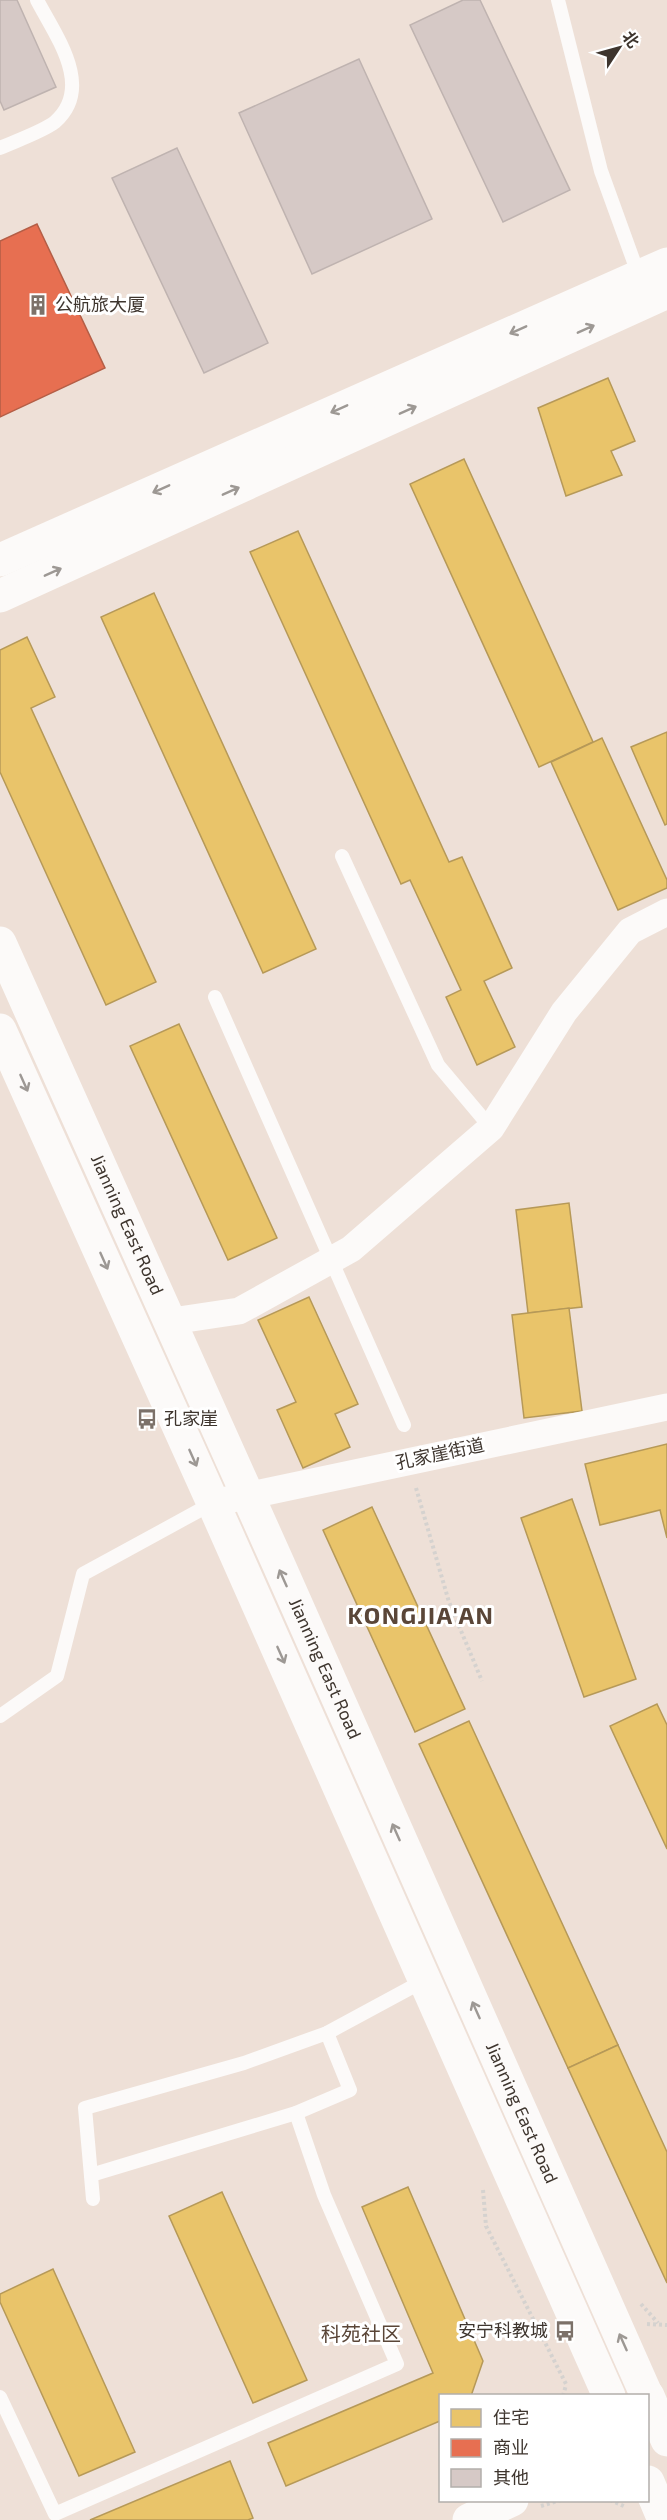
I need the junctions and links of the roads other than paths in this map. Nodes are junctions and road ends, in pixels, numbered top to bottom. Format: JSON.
{"nodes":[{"id":1,"x":37,"y":0,"type":"edge"},
{"id":2,"x":558,"y":0,"type":"edge"},
{"id":3,"x":0,"y":148,"type":"edge"},
{"id":4,"x":653,"y":270,"type":"edge"},
{"id":5,"x":667,"y":292,"type":"edge"},
{"id":6,"x":0,"y":560,"type":"edge"},
{"id":7,"x":0,"y":596,"type":"edge"},
{"id":8,"x":342,"y":856,"type":"dead end"},
{"id":9,"x":667,"y":912,"type":"edge"},
{"id":10,"x":0,"y":943,"type":"edge"},
{"id":11,"x":215,"y":997,"type":"dead end"},
{"id":12,"x":0,"y":1030,"type":"edge"},
{"id":13,"x":491,"y":1128,"type":"junction"},
{"id":14,"x":332,"y":1259,"type":"junction"},
{"id":15,"x":172,"y":1321,"type":"junction"},
{"id":16,"x":667,"y":1407,"type":"edge"},
{"id":17,"x":404,"y":1425,"type":"dead end"},
{"id":18,"x":246,"y":1494,"type":"junction"},
{"id":19,"x":213,"y":1503,"type":"junction"},
{"id":20,"x":0,"y":1716,"type":"edge"},
{"id":21,"x":424,"y":1980,"type":"junction"},
{"id":22,"x":327,"y":2033,"type":"junction"},
{"id":23,"x":296,"y":2113,"type":"junction"},
{"id":24,"x":91,"y":2175,"type":"junction"},
{"id":25,"x":93,"y":2199,"type":"dead end"},
{"id":26,"x":608,"y":2394,"type":"edge"},
{"id":27,"x":646,"y":2394,"type":"edge"},
{"id":28,"x":0,"y":2397,"type":"edge"},
{"id":29,"x":649,"y":2402,"type":"edge"},
{"id":30,"x":661,"y":2436,"type":"edge"},
{"id":31,"x":649,"y":2484,"type":"edge"},
{"id":32,"x":508,"y":2502,"type":"edge"},
{"id":33,"x":469,"y":2520,"type":"edge"},
{"id":34,"x":664,"y":2520,"type":"edge"}],
"edges":[{"from":1,"to":3,"type":"lane"},
{"from":2,"to":4,"type":"lane"},
{"from":4,"to":6,"type":"main road","one_way":true},
{"from":7,"to":5,"type":"main road","one_way":true},
{"from":8,"to":13,"type":"lane"},
{"from":9,"to":13,"type":"street"},
{"from":10,"to":15,"type":"main road","name":"Jianning East Road"},
{"from":11,"to":14,"type":"lane"},
{"from":12,"to":19,"type":"main road","name":"Jianning East Road","one_way":true},
{"from":13,"to":14,"type":"street"},
{"from":14,"to":15,"type":"street"},
{"from":14,"to":17,"type":"lane"},
{"from":15,"to":18,"type":"main road","name":"Jianning East Road"},
{"from":16,"to":18,"type":"street","name":"孔家崖街道"},
{"from":18,"to":19,"type":"street","name":"孔家崖街道"},
{"from":27,"to":18,"type":"main road","name":"Jianning East Road","one_way":true},
{"from":19,"to":20,"type":"lane"},
{"from":19,"to":21,"type":"main road","name":"Jianning East Road","one_way":true},
{"from":21,"to":22,"type":"lane"},
{"from":21,"to":26,"type":"main road","name":"Jianning East Road"},
{"from":22,"to":23,"type":"lane"},
{"from":22,"to":24,"type":"lane"},
{"from":23,"to":24,"type":"lane"},
{"from":23,"to":28,"type":"lane"},
{"from":24,"to":25,"type":"lane"},
{"from":29,"to":30,"type":"main road","name":"Jianning East Road"},
{"from":31,"to":34,"type":"main road"},
{"from":32,"to":33,"type":"main road"}]}
